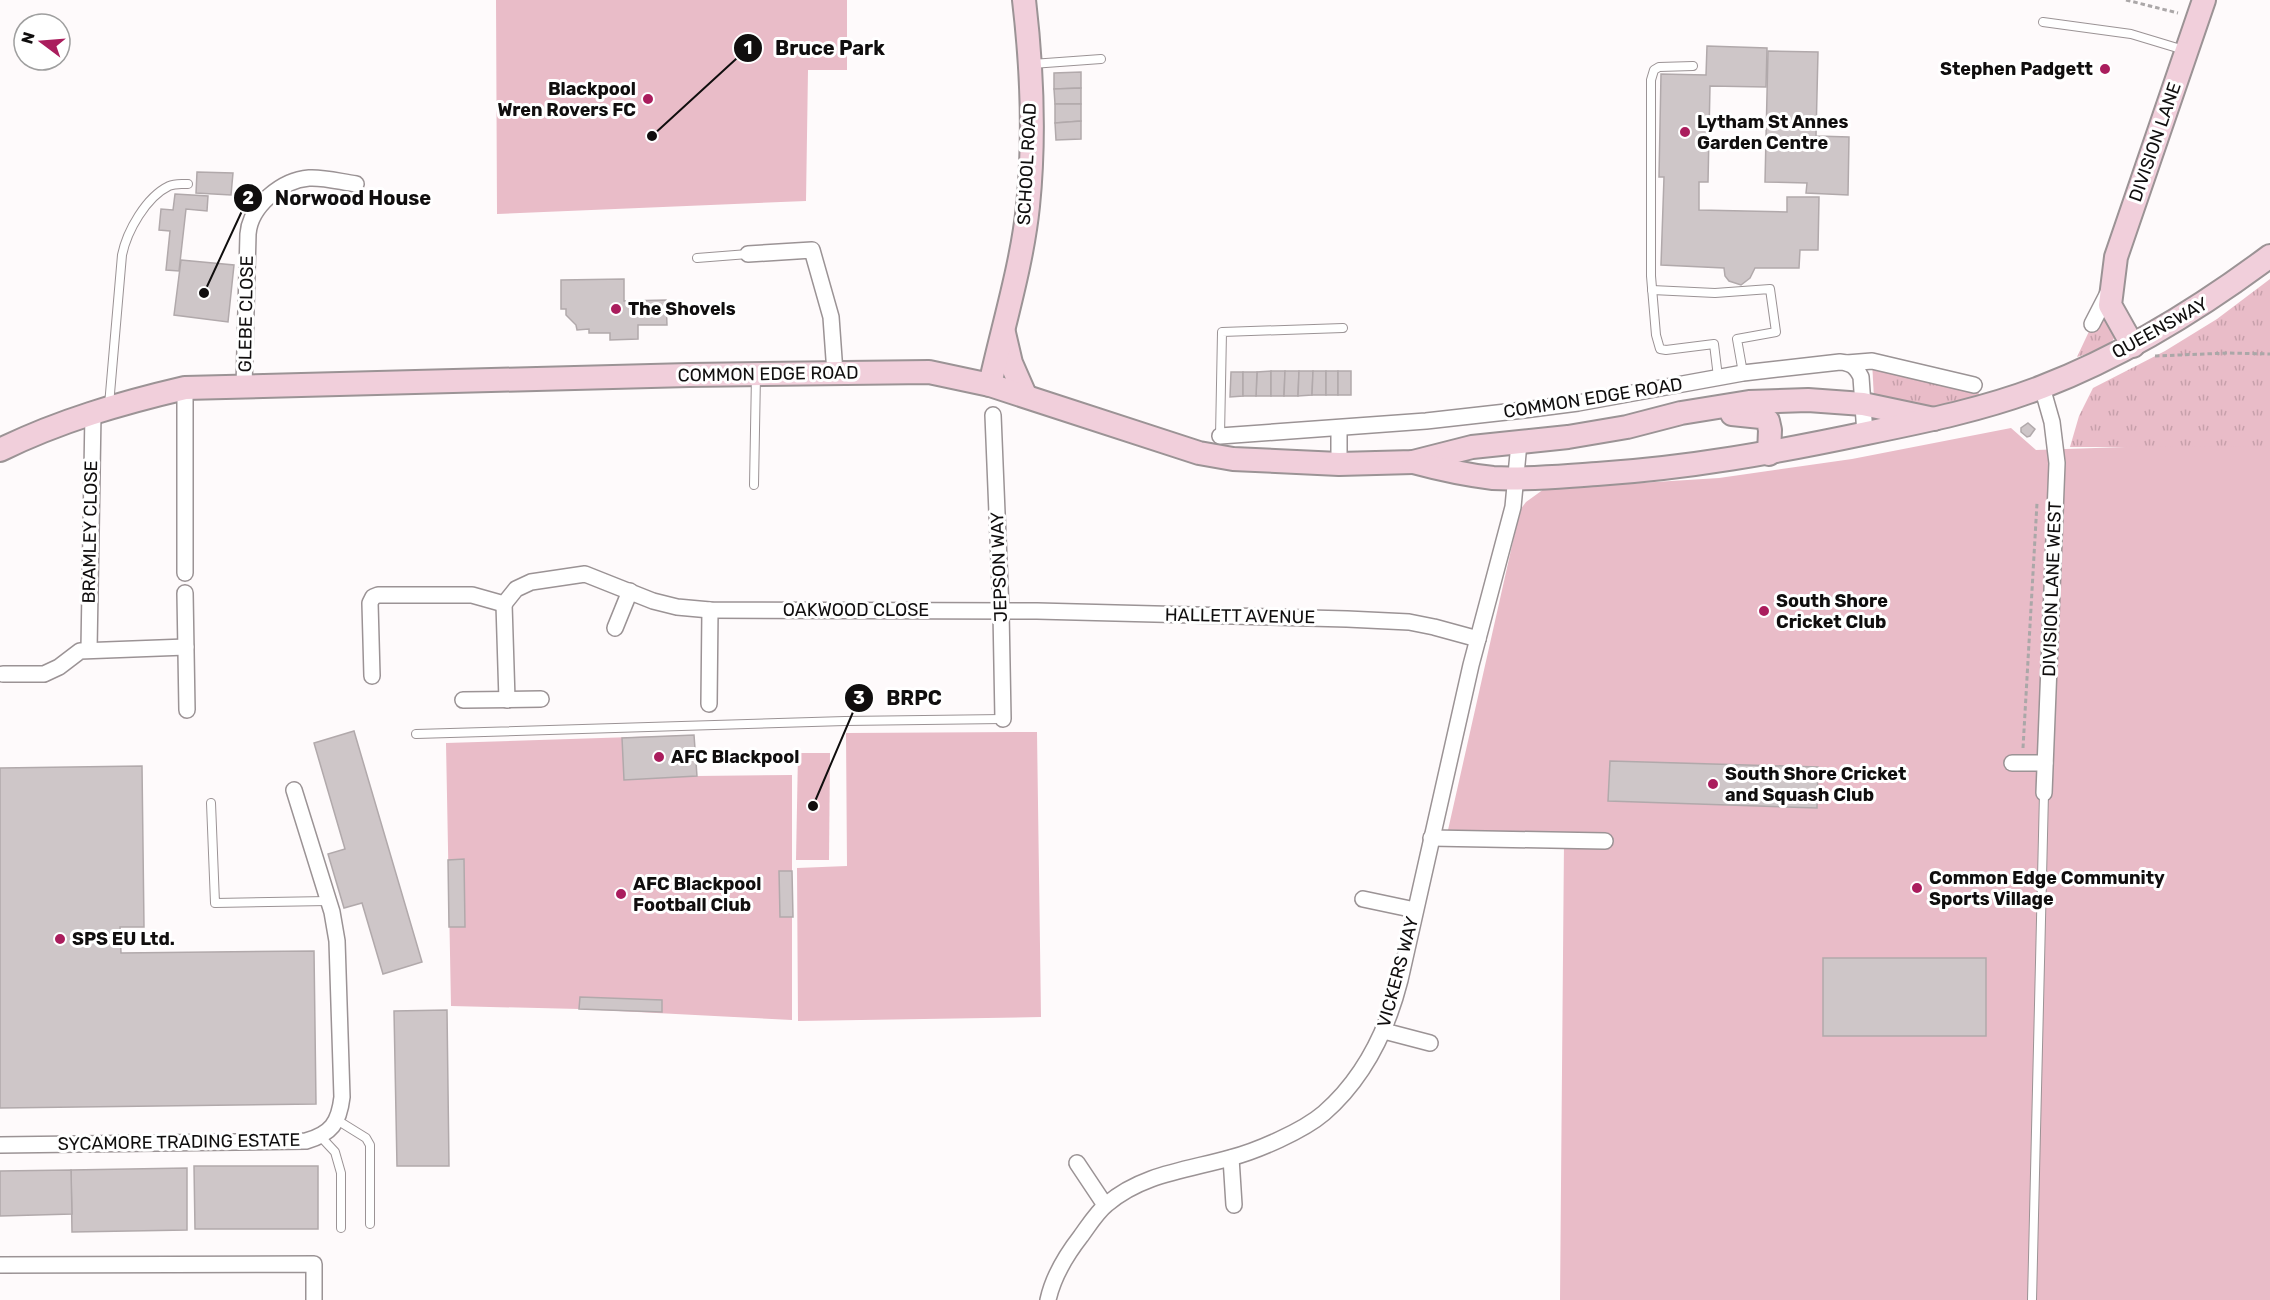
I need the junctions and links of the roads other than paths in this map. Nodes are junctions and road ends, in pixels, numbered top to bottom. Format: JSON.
{"nodes":[{"id":1,"x":1024,"y":0,"type":"edge"},
{"id":2,"x":2200,"y":9,"type":"edge"},
{"id":3,"x":2043,"y":22,"type":"dead end"},
{"id":4,"x":2185,"y":50,"type":"junction"},
{"id":5,"x":1101,"y":59,"type":"dead end"},
{"id":6,"x":1031,"y":64,"type":"junction"},
{"id":7,"x":1693,"y":66,"type":"dead end"},
{"id":8,"x":188,"y":184,"type":"dead end"},
{"id":9,"x":356,"y":184,"type":"dead end"},
{"id":10,"x":748,"y":254,"type":"joint"},
{"id":11,"x":2270,"y":256,"type":"edge"},
{"id":12,"x":697,"y":258,"type":"dead end"},
{"id":13,"x":2111,"y":285,"type":"junction"},
{"id":14,"x":1652,"y":290,"type":"junction"},
{"id":15,"x":2092,"y":324,"type":"dead end"},
{"id":16,"x":1003,"y":325,"type":"junction"},
{"id":17,"x":1343,"y":328,"type":"dead end"},
{"id":18,"x":2133,"y":346,"type":"junction"},
{"id":19,"x":1847,"y":363,"type":"junction"},
{"id":20,"x":835,"y":373,"type":"junction"},
{"id":21,"x":1743,"y":373,"type":"junction"},
{"id":22,"x":756,"y":375,"type":"junction"},
{"id":23,"x":1719,"y":377,"type":"junction"},
{"id":24,"x":990,"y":385,"type":"junction"},
{"id":25,"x":1974,"y":385,"type":"dead end"},
{"id":26,"x":244,"y":387,"type":"junction"},
{"id":27,"x":2042,"y":387,"type":"junction"},
{"id":28,"x":185,"y":388,"type":"junction"},
{"id":29,"x":1025,"y":395,"type":"junction"},
{"id":30,"x":1863,"y":404,"type":"junction"},
{"id":31,"x":101,"y":410,"type":"junction"},
{"id":32,"x":993,"y":415,"type":"dead end"},
{"id":33,"x":1664,"y":418,"type":"junction"},
{"id":34,"x":1934,"y":419,"type":"junction"},
{"id":35,"x":1339,"y":428,"type":"junction"},
{"id":36,"x":1864,"y":434,"type":"junction"},
{"id":37,"x":1220,"y":436,"type":"joint"},
{"id":38,"x":1518,"y":443,"type":"junction"},
{"id":39,"x":0,"y":450,"type":"edge"},
{"id":40,"x":1769,"y":454,"type":"junction"},
{"id":41,"x":1413,"y":462,"type":"junction"},
{"id":42,"x":1339,"y":464,"type":"junction"},
{"id":43,"x":1494,"y":478,"type":"junction"},
{"id":44,"x":1527,"y":478,"type":"junction"},
{"id":45,"x":754,"y":484,"type":"dead end"},
{"id":46,"x":1514,"y":507,"type":"junction"},
{"id":47,"x":185,"y":573,"type":"dead end"},
{"id":48,"x":630,"y":591,"type":"junction"},
{"id":49,"x":185,"y":593,"type":"dead end"},
{"id":50,"x":504,"y":604,"type":"junction"},
{"id":51,"x":710,"y":610,"type":"junction"},
{"id":52,"x":1001,"y":611,"type":"junction"},
{"id":53,"x":615,"y":628,"type":"dead end"},
{"id":54,"x":1478,"y":639,"type":"junction"},
{"id":55,"x":186,"y":647,"type":"junction"},
{"id":56,"x":89,"y":651,"type":"junction"},
{"id":57,"x":3,"y":674,"type":"dead end"},
{"id":58,"x":372,"y":676,"type":"dead end"},
{"id":59,"x":541,"y":699,"type":"dead end"},
{"id":60,"x":463,"y":700,"type":"dead end"},
{"id":61,"x":507,"y":700,"type":"junction"},
{"id":62,"x":710,"y":704,"type":"dead end"},
{"id":63,"x":186,"y":710,"type":"dead end"},
{"id":64,"x":1003,"y":719,"type":"joint"},
{"id":65,"x":416,"y":734,"type":"dead end"},
{"id":66,"x":2017,"y":763,"type":"road end"},
{"id":67,"x":2045,"y":763,"type":"junction"},
{"id":68,"x":294,"y":790,"type":"dead end"},
{"id":69,"x":2044,"y":793,"type":"joint"},
{"id":70,"x":211,"y":803,"type":"dead end"},
{"id":71,"x":1431,"y":838,"type":"junction"},
{"id":72,"x":1605,"y":841,"type":"dead end"},
{"id":73,"x":1363,"y":899,"type":"dead end"},
{"id":74,"x":328,"y":901,"type":"junction"},
{"id":75,"x":1414,"y":910,"type":"junction"},
{"id":76,"x":1384,"y":1031,"type":"junction"},
{"id":77,"x":1430,"y":1043,"type":"dead end"},
{"id":78,"x":337,"y":1120,"type":"junction"},
{"id":79,"x":321,"y":1137,"type":"junction"},
{"id":80,"x":0,"y":1145,"type":"edge"},
{"id":81,"x":1231,"y":1158,"type":"junction"},
{"id":82,"x":1077,"y":1163,"type":"dead end"},
{"id":83,"x":1105,"y":1205,"type":"junction"},
{"id":84,"x":1234,"y":1205,"type":"dead end"},
{"id":85,"x":370,"y":1224,"type":"dead end"},
{"id":86,"x":341,"y":1228,"type":"dead end"},
{"id":87,"x":0,"y":1265,"type":"edge"},
{"id":88,"x":314,"y":1300,"type":"edge"},
{"id":89,"x":1048,"y":1300,"type":"edge"},
{"id":90,"x":2032,"y":1300,"type":"edge"}],
"edges":[{"from":1,"to":6,"type":"main road","name":"SCHOOL ROAD"},
{"from":2,"to":4,"type":"main road","name":"DIVISION LANE"},
{"from":3,"to":4,"type":"lane"},
{"from":4,"to":13,"type":"main road","name":"DIVISION LANE"},
{"from":5,"to":6,"type":"lane"},
{"from":6,"to":16,"type":"main road","name":"SCHOOL ROAD"},
{"from":7,"to":14,"type":"lane"},
{"from":8,"to":31,"type":"lane"},
{"from":9,"to":26,"type":"street","name":"GLEBE CLOSE"},
{"from":10,"to":12,"type":"lane"},
{"from":10,"to":20,"type":"street"},
{"from":11,"to":18,"type":"main road","name":"QUEENSWAY"},
{"from":13,"to":15,"type":"street","name":"DIVISION LANE"},
{"from":13,"to":18,"type":"main road","name":"DIVISION LANE"},
{"from":14,"to":21,"type":"lane"},
{"from":14,"to":23,"type":"lane"},
{"from":16,"to":24,"type":"main road","name":"SCHOOL ROAD"},
{"from":16,"to":29,"type":"main road","name":"SCHOOL ROAD"},
{"from":17,"to":37,"type":"lane"},
{"from":18,"to":27,"type":"main road","name":"QUEENSWAY"},
{"from":19,"to":21,"type":"street","name":"COMMON EDGE ROAD"},
{"from":19,"to":25,"type":"street","name":"COMMON EDGE ROAD"},
{"from":19,"to":30,"type":"street"},
{"from":20,"to":22,"type":"main road","name":"COMMON EDGE ROAD"},
{"from":20,"to":24,"type":"main road","name":"COMMON EDGE ROAD"},
{"from":21,"to":23,"type":"street","name":"COMMON EDGE ROAD"},
{"from":22,"to":26,"type":"main road","name":"COMMON EDGE ROAD"},
{"from":22,"to":45,"type":"lane"},
{"from":23,"to":35,"type":"street","name":"COMMON EDGE ROAD"},
{"from":24,"to":29,"type":"main road","name":"COMMON EDGE ROAD"},
{"from":26,"to":28,"type":"main road","name":"COMMON EDGE ROAD"},
{"from":27,"to":34,"type":"main road","name":"COMMON EDGE ROAD"},
{"from":27,"to":67,"type":"street","name":"DIVISION LANE WEST"},
{"from":28,"to":31,"type":"main road","name":"COMMON EDGE ROAD"},
{"from":28,"to":47,"type":"street"},
{"from":29,"to":42,"type":"main road","name":"COMMON EDGE ROAD"},
{"from":30,"to":33,"type":"main road","name":"COMMON EDGE ROAD"},
{"from":30,"to":34,"type":"main road","name":"COMMON EDGE ROAD"},
{"from":30,"to":36,"type":"street"},
{"from":31,"to":39,"type":"main road","name":"COMMON EDGE ROAD"},
{"from":31,"to":56,"type":"street","name":"BRAMLEY CLOSE"},
{"from":32,"to":52,"type":"street","name":"JEPSON WAY"},
{"from":33,"to":38,"type":"main road","name":"COMMON EDGE ROAD"},
{"from":33,"to":40,"type":"main road"},
{"from":34,"to":36,"type":"main road","name":"COMMON EDGE ROAD"},
{"from":35,"to":37,"type":"street","name":"COMMON EDGE ROAD"},
{"from":35,"to":42,"type":"street"},
{"from":36,"to":40,"type":"main road","name":"COMMON EDGE ROAD"},
{"from":38,"to":41,"type":"main road","name":"COMMON EDGE ROAD"},
{"from":38,"to":44,"type":"street","name":"VICKERS WAY"},
{"from":40,"to":44,"type":"main road","name":"COMMON EDGE ROAD"},
{"from":41,"to":42,"type":"main road","name":"COMMON EDGE ROAD"},
{"from":41,"to":43,"type":"main road","name":"COMMON EDGE ROAD"},
{"from":43,"to":44,"type":"main road","name":"COMMON EDGE ROAD"},
{"from":43,"to":46,"type":"street"},
{"from":44,"to":46,"type":"street","name":"VICKERS WAY"},
{"from":44,"to":46,"type":"street","name":"VICKERS WAY"},
{"from":46,"to":54,"type":"street","name":"VICKERS WAY"},
{"from":48,"to":50,"type":"street","name":"OAKWOOD CLOSE"},
{"from":48,"to":51,"type":"street","name":"OAKWOOD CLOSE"},
{"from":48,"to":53,"type":"street"},
{"from":49,"to":55,"type":"street"},
{"from":50,"to":58,"type":"street"},
{"from":50,"to":61,"type":"street"},
{"from":51,"to":52,"type":"street","name":"OAKWOOD CLOSE"},
{"from":51,"to":62,"type":"street"},
{"from":52,"to":54,"type":"street","name":"HALLETT AVENUE"},
{"from":52,"to":64,"type":"street","name":"JEPSON WAY"},
{"from":54,"to":71,"type":"street","name":"VICKERS WAY"},
{"from":55,"to":56,"type":"street"},
{"from":55,"to":63,"type":"street"},
{"from":56,"to":57,"type":"street"},
{"from":59,"to":61,"type":"street"},
{"from":60,"to":61,"type":"street"},
{"from":64,"to":65,"type":"lane"},
{"from":66,"to":67,"type":"street"},
{"from":67,"to":69,"type":"street","name":"DIVISION LANE WEST"},
{"from":68,"to":74,"type":"street"},
{"from":69,"to":90,"type":"lane"},
{"from":70,"to":74,"type":"lane"},
{"from":71,"to":72,"type":"street"},
{"from":71,"to":75,"type":"street","name":"VICKERS WAY"},
{"from":73,"to":75,"type":"street"},
{"from":74,"to":78,"type":"street"},
{"from":75,"to":76,"type":"street","name":"VICKERS WAY"},
{"from":76,"to":77,"type":"street"},
{"from":76,"to":81,"type":"street","name":"VICKERS WAY"},
{"from":78,"to":79,"type":"street","name":"SYCAMORE TRADING ESTATE"},
{"from":78,"to":85,"type":"lane"},
{"from":79,"to":80,"type":"street","name":"SYCAMORE TRADING ESTATE"},
{"from":79,"to":86,"type":"lane"},
{"from":81,"to":83,"type":"street","name":"VICKERS WAY"},
{"from":81,"to":84,"type":"street"},
{"from":82,"to":83,"type":"street"},
{"from":83,"to":89,"type":"street","name":"VICKERS WAY"},
{"from":87,"to":88,"type":"street"}]}
